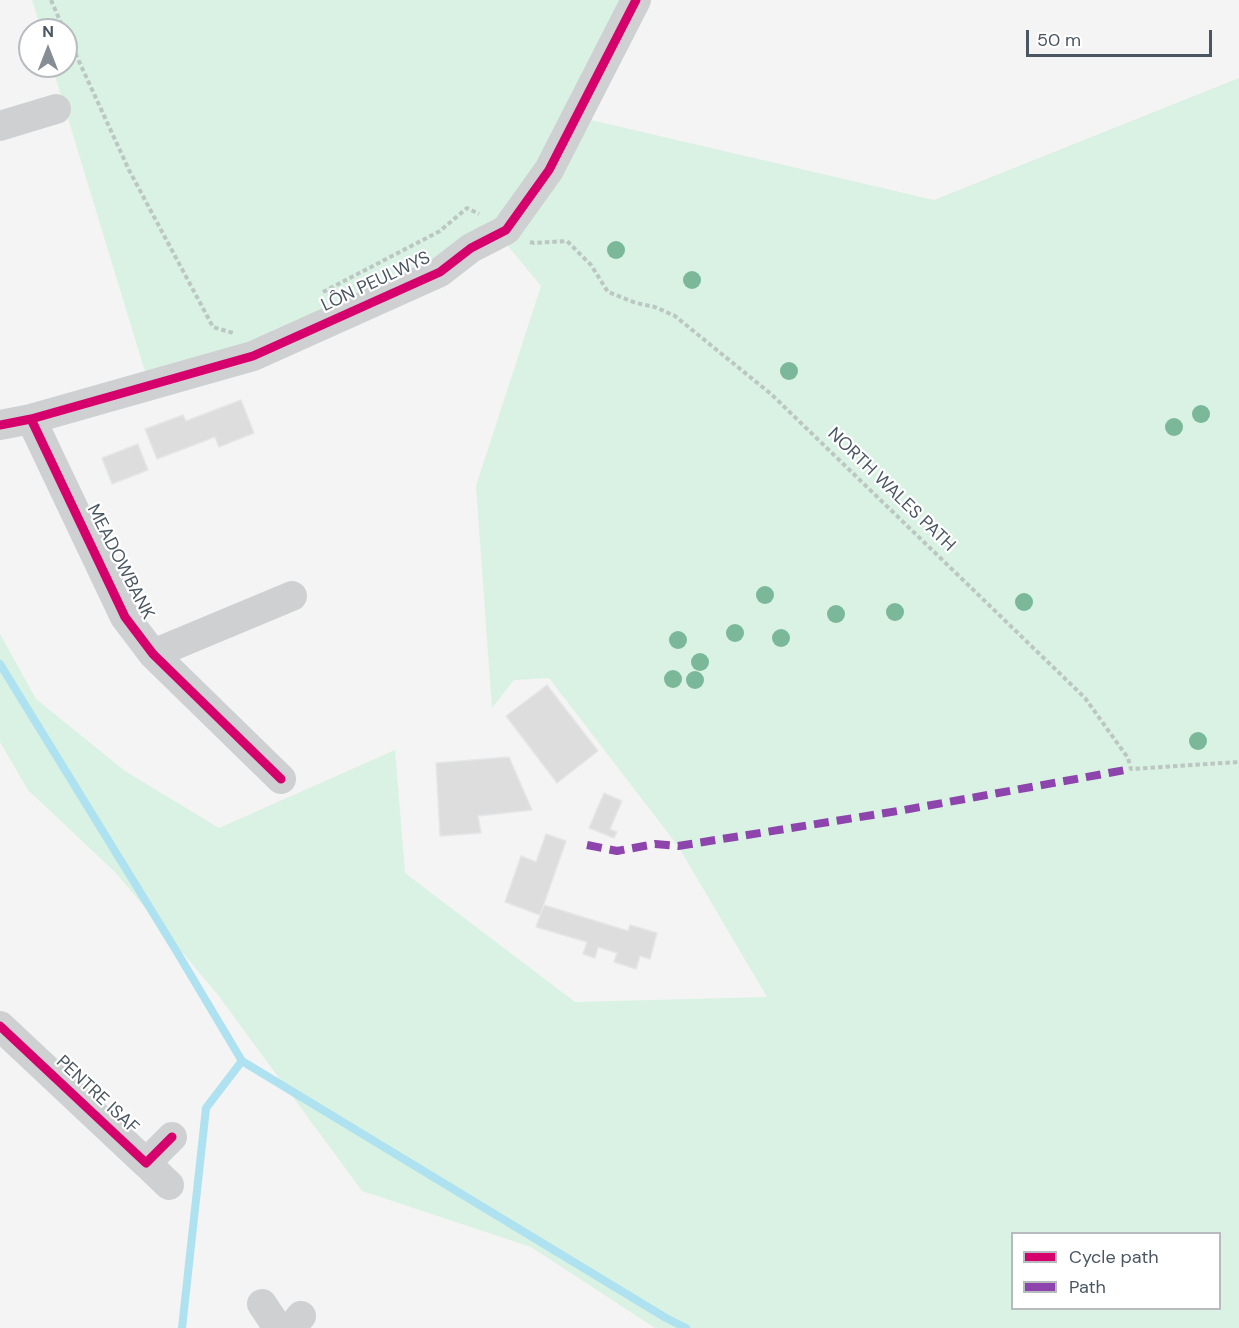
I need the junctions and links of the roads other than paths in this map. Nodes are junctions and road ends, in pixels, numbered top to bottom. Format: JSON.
{"nodes":[{"id":1,"x":636,"y":0,"type":"edge"},
{"id":2,"x":56,"y":109,"type":"dead end"},
{"id":3,"x":0,"y":126,"type":"edge"},
{"id":4,"x":31,"y":419,"type":"junction"},
{"id":5,"x":0,"y":425,"type":"edge"},
{"id":6,"x":292,"y":596,"type":"dead end"},
{"id":7,"x":153,"y":654,"type":"junction"},
{"id":8,"x":281,"y":779,"type":"dead end"},
{"id":9,"x":0,"y":1026,"type":"edge"},
{"id":10,"x":172,"y":1137,"type":"dead end"},
{"id":11,"x":146,"y":1162,"type":"junction"},
{"id":12,"x":169,"y":1185,"type":"dead end"}],
"edges":[{"from":1,"to":4,"type":"street","name":"LÔN PEULWYS"},
{"from":2,"to":3,"type":"street"},
{"from":4,"to":5,"type":"street","name":"LÔN PEULWYS"},
{"from":4,"to":7,"type":"street","name":"MEADOWBANK"},
{"from":6,"to":7,"type":"street"},
{"from":7,"to":8,"type":"street","name":"MEADOWBANK"},
{"from":9,"to":11,"type":"street","name":"PENTRE ISAF"},
{"from":10,"to":11,"type":"street"},
{"from":11,"to":12,"type":"street","name":"PENTRE ISAF"}]}
